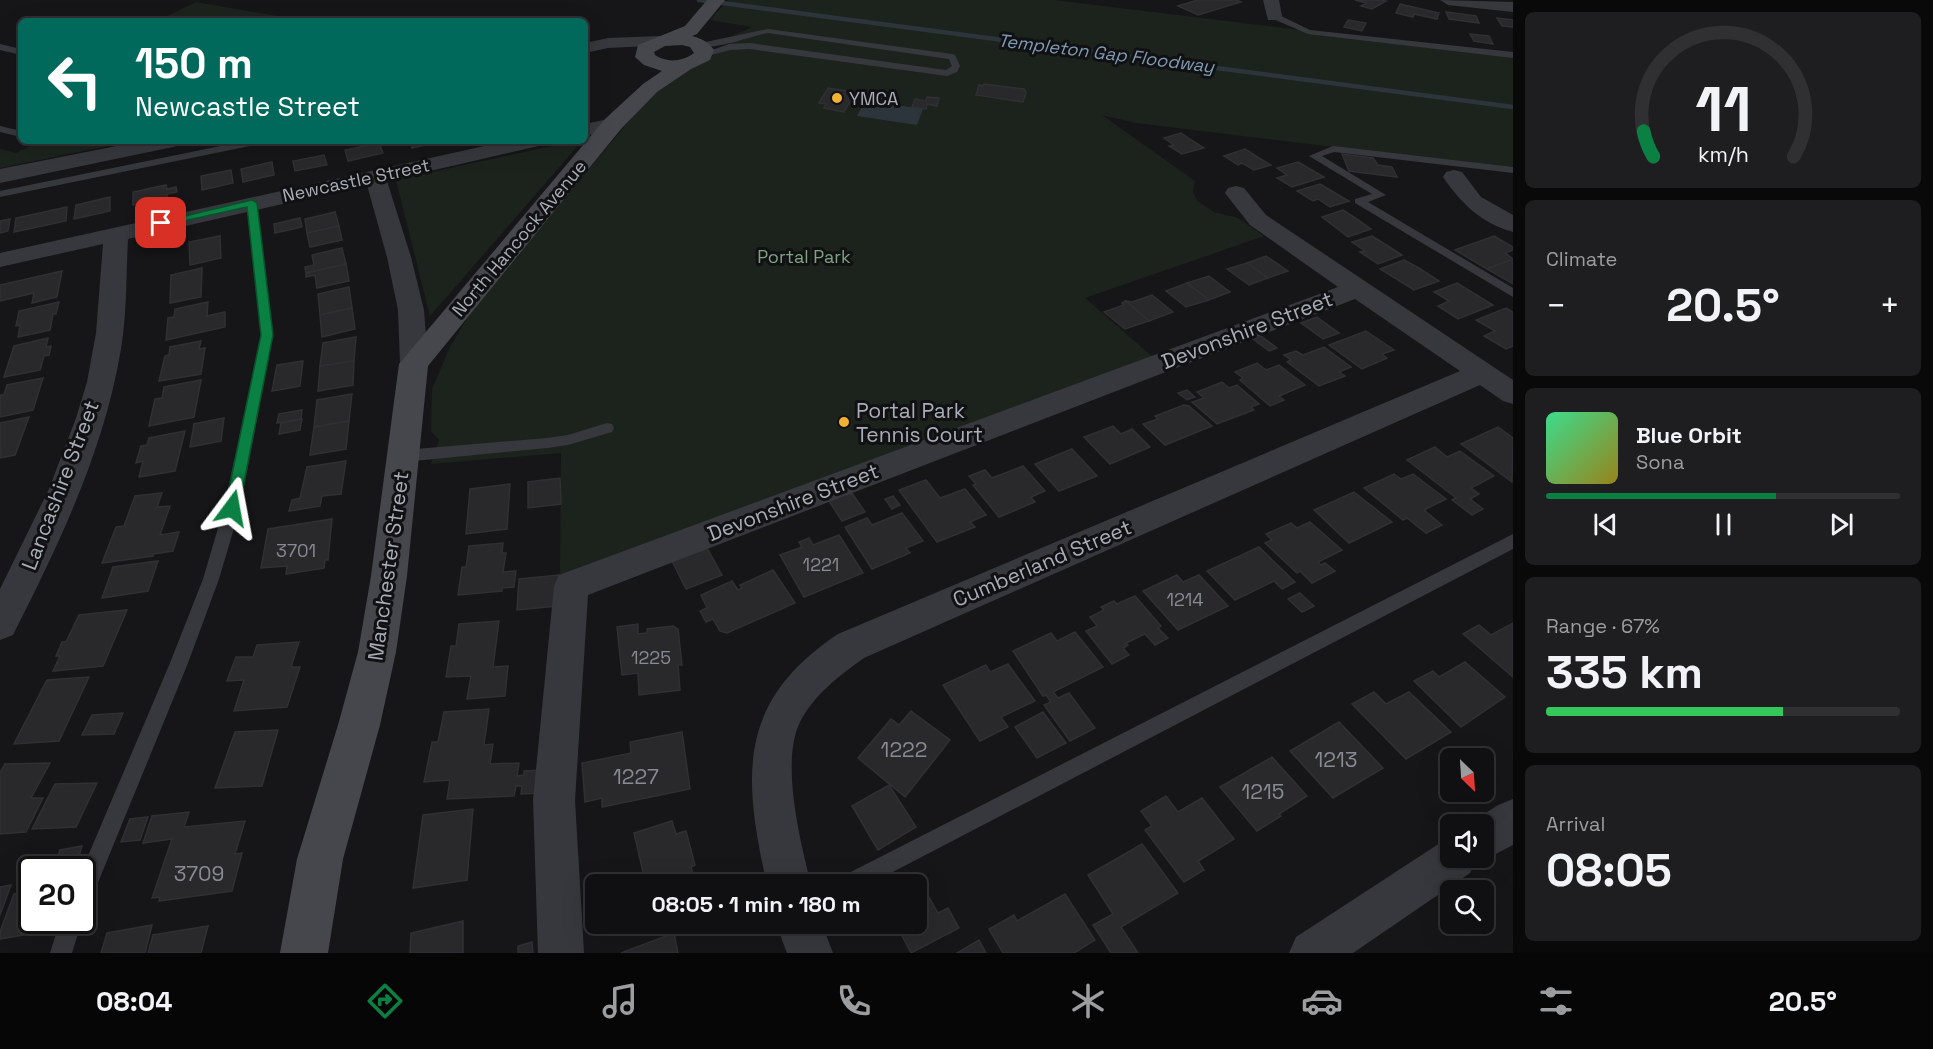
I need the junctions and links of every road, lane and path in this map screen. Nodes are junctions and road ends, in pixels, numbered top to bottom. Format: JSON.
{"nodes":[{"id":1,"x":716,"y":0,"type":"edge"},
{"id":2,"x":1448,"y":0,"type":"edge"},
{"id":3,"x":1465,"y":1,"type":"edge"},
{"id":4,"x":1513,"y":7,"type":"edge"},
{"id":5,"x":1273,"y":8,"type":"edge"},
{"id":6,"x":688,"y":42,"type":"junction"},
{"id":7,"x":0,"y":47,"type":"edge"},
{"id":8,"x":588,"y":48,"type":"edge"},
{"id":9,"x":588,"y":48,"type":"edge"},
{"id":10,"x":18,"y":51,"type":"edge"},
{"id":11,"x":1513,"y":55,"type":"edge"},
{"id":12,"x":648,"y":59,"type":"junction"},
{"id":13,"x":684,"y":65,"type":"junction"},
{"id":14,"x":650,"y":88,"type":"junction"},
{"id":15,"x":613,"y":124,"type":"junction"},
{"id":16,"x":0,"y":129,"type":"edge"},
{"id":17,"x":588,"y":129,"type":"edge"},
{"id":18,"x":18,"y":133,"type":"edge"},
{"id":19,"x":158,"y":144,"type":"edge"},
{"id":20,"x":245,"y":144,"type":"edge"},
{"id":21,"x":522,"y":144,"type":"edge"},
{"id":22,"x":1513,"y":170,"type":"edge"},
{"id":23,"x":0,"y":176,"type":"edge"},
{"id":24,"x":375,"y":176,"type":"junction"},
{"id":25,"x":1454,"y":177,"type":"dead end"},
{"id":26,"x":1236,"y":193,"type":"dead end"},
{"id":27,"x":0,"y":194,"type":"edge"},
{"id":28,"x":252,"y":203,"type":"junction"},
{"id":29,"x":1513,"y":225,"type":"edge"},
{"id":30,"x":116,"y":233,"type":"junction"},
{"id":31,"x":0,"y":260,"type":"edge"},
{"id":32,"x":1359,"y":288,"type":"junction"},
{"id":33,"x":1513,"y":293,"type":"edge"},
{"id":34,"x":414,"y":364,"type":"junction"},
{"id":35,"x":1482,"y":373,"type":"junction"},
{"id":36,"x":1513,"y":394,"type":"edge"},
{"id":37,"x":607,"y":428,"type":"dead end"},
{"id":38,"x":404,"y":456,"type":"junction"},
{"id":39,"x":1513,"y":541,"type":"edge"},
{"id":40,"x":0,"y":624,"type":"edge"},
{"id":41,"x":1513,"y":820,"type":"edge"},
{"id":42,"x":1494,"y":832,"type":"edge"},
{"id":43,"x":96,"y":861,"type":"edge"},
{"id":44,"x":1441,"y":868,"type":"edge"},
{"id":45,"x":786,"y":874,"type":"edge"},
{"id":46,"x":867,"y":874,"type":"edge"},
{"id":47,"x":67,"y":934,"type":"edge"},
{"id":48,"x":803,"y":934,"type":"edge"},
{"id":49,"x":1325,"y":949,"type":"edge"},
{"id":50,"x":61,"y":953,"type":"edge"},
{"id":51,"x":304,"y":953,"type":"edge"},
{"id":52,"x":561,"y":953,"type":"edge"},
{"id":53,"x":810,"y":953,"type":"edge"}],
"edges":[{"from":1,"to":6,"type":"street","name":"North Hancock Avenue"},
{"from":2,"to":3,"type":"street"},
{"from":3,"to":4,"type":"street"},
{"from":5,"to":11,"type":"lane"},
{"from":6,"to":6,"type":"lane"},
{"from":6,"to":8,"type":"street"},
{"from":6,"to":12,"type":"street","name":"North Hancock Avenue"},
{"from":6,"to":13,"type":"street","name":"North Hancock Avenue"},
{"from":7,"to":10,"type":"lane"},
{"from":9,"to":12,"type":"street"},
{"from":12,"to":13,"type":"street"},
{"from":12,"to":14,"type":"street"},
{"from":13,"to":14,"type":"street","name":"North Hancock Avenue"},
{"from":14,"to":15,"type":"street","name":"North Hancock Avenue"},
{"from":15,"to":17,"type":"street"},
{"from":15,"to":34,"type":"street","name":"North Hancock Avenue"},
{"from":16,"to":18,"type":"lane"},
{"from":19,"to":23,"type":"street"},
{"from":20,"to":27,"type":"lane"},
{"from":21,"to":24,"type":"street","name":"Newcastle Street"},
{"from":22,"to":33,"type":"lane"},
{"from":24,"to":28,"type":"street","name":"Newcastle Street"},
{"from":24,"to":34,"type":"street","name":"Manchester Street"},
{"from":25,"to":29,"type":"street"},
{"from":26,"to":32,"type":"street"},
{"from":28,"to":30,"type":"street","name":"Newcastle Street"},
{"from":28,"to":43,"type":"lane"},
{"from":30,"to":31,"type":"street","name":"Newcastle Street"},
{"from":30,"to":40,"type":"street","name":"Lancashire Street"},
{"from":32,"to":35,"type":"street"},
{"from":32,"to":52,"type":"street","name":"Devonshire Street"},
{"from":34,"to":38,"type":"street","name":"Manchester Street"},
{"from":35,"to":36,"type":"street"},
{"from":35,"to":45,"type":"street","name":"Cumberland Street"},
{"from":37,"to":38,"type":"lane"},
{"from":38,"to":51,"type":"street","name":"Manchester Street"},
{"from":39,"to":46,"type":"lane"},
{"from":41,"to":42,"type":"street"},
{"from":44,"to":49,"type":"street"},
{"from":47,"to":50,"type":"lane"},
{"from":48,"to":53,"type":"street"}]}
